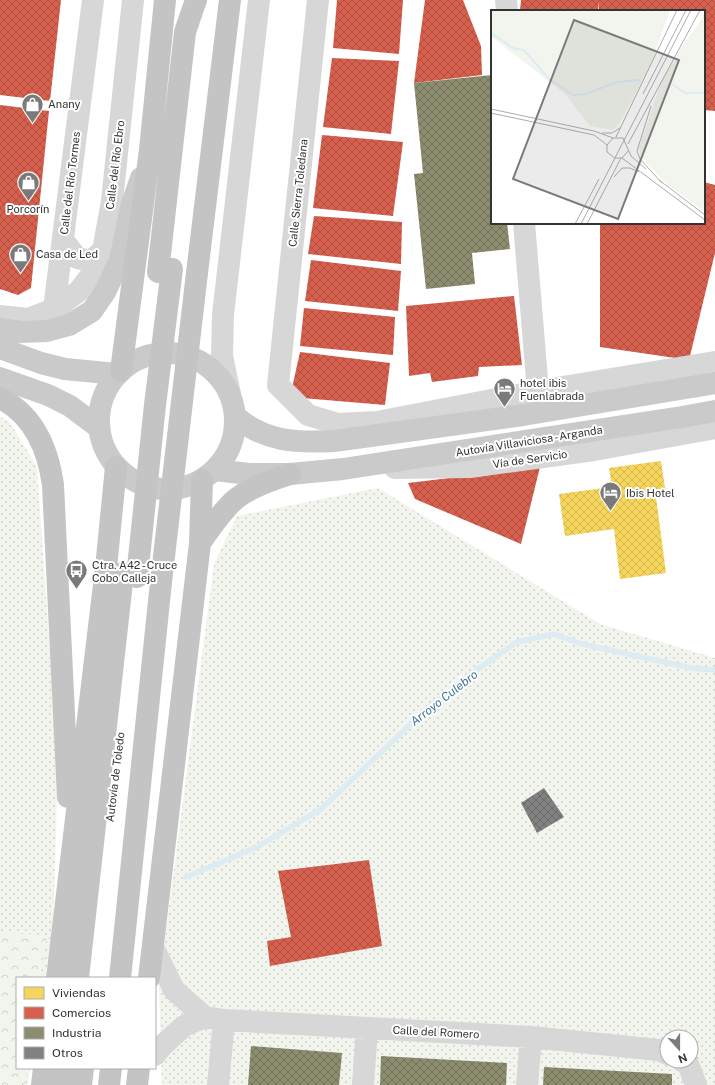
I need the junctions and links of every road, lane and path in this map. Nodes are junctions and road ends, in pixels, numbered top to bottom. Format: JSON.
{"nodes":[{"id":1,"x":94,"y":0,"type":"edge"},
{"id":2,"x":133,"y":0,"type":"edge"},
{"id":3,"x":166,"y":0,"type":"edge"},
{"id":4,"x":196,"y":0,"type":"edge"},
{"id":5,"x":199,"y":0,"type":"edge"},
{"id":6,"x":230,"y":0,"type":"edge"},
{"id":7,"x":259,"y":0,"type":"edge"},
{"id":8,"x":318,"y":0,"type":"edge"},
{"id":9,"x":506,"y":0,"type":"edge"},
{"id":10,"x":507,"y":10,"type":"edge"},
{"id":11,"x":150,"y":150,"type":"junction"},
{"id":12,"x":131,"y":207,"type":"junction"},
{"id":13,"x":524,"y":224,"type":"edge"},
{"id":14,"x":107,"y":228,"type":"junction"},
{"id":15,"x":63,"y":240,"type":"junction"},
{"id":16,"x":103,"y":250,"type":"junction"},
{"id":17,"x":165,"y":271,"type":"junction"},
{"id":18,"x":54,"y":309,"type":"junction"},
{"id":19,"x":0,"y":316,"type":"edge"},
{"id":20,"x":0,"y":329,"type":"edge"},
{"id":21,"x":0,"y":348,"type":"edge"},
{"id":22,"x":715,"y":362,"type":"edge"},
{"id":23,"x":119,"y":372,"type":"junction"},
{"id":24,"x":0,"y":378,"type":"edge"},
{"id":25,"x":715,"y":383,"type":"edge"},
{"id":26,"x":538,"y":391,"type":"junction"},
{"id":27,"x":230,"y":394,"type":"junction"},
{"id":28,"x":0,"y":398,"type":"edge"},
{"id":29,"x":715,"y":411,"type":"edge"},
{"id":30,"x":235,"y":416,"type":"junction"},
{"id":31,"x":98,"y":427,"type":"junction"},
{"id":32,"x":715,"y":428,"type":"edge"},
{"id":33,"x":375,"y":429,"type":"junction"},
{"id":34,"x":116,"y":468,"type":"junction"},
{"id":35,"x":342,"y":469,"type":"junction"},
{"id":36,"x":290,"y":474,"type":"junction"},
{"id":37,"x":208,"y":475,"type":"junction"},
{"id":38,"x":200,"y":543,"type":"junction"},
{"id":39,"x":130,"y":575,"type":"junction"},
{"id":40,"x":71,"y":866,"type":"junction"},
{"id":41,"x":153,"y":947,"type":"junction"},
{"id":42,"x":57,"y":977,"type":"edge"},
{"id":43,"x":78,"y":977,"type":"edge"},
{"id":44,"x":92,"y":977,"type":"edge"},
{"id":45,"x":120,"y":977,"type":"edge"},
{"id":46,"x":150,"y":977,"type":"edge"},
{"id":47,"x":214,"y":1018,"type":"junction"},
{"id":48,"x":367,"y":1028,"type":"junction"},
{"id":49,"x":530,"y":1038,"type":"junction"},
{"id":50,"x":659,"y":1050,"type":"edge"},
{"id":51,"x":156,"y":1054,"type":"edge"},
{"id":52,"x":44,"y":1069,"type":"edge"},
{"id":53,"x":66,"y":1069,"type":"edge"},
{"id":54,"x":83,"y":1069,"type":"edge"},
{"id":55,"x":111,"y":1069,"type":"edge"},
{"id":56,"x":688,"y":1069,"type":"edge"},
{"id":57,"x":42,"y":1085,"type":"edge"},
{"id":58,"x":64,"y":1085,"type":"edge"},
{"id":59,"x":81,"y":1085,"type":"edge"},
{"id":60,"x":109,"y":1085,"type":"edge"},
{"id":61,"x":218,"y":1085,"type":"edge"},
{"id":62,"x":363,"y":1085,"type":"edge"},
{"id":63,"x":527,"y":1085,"type":"edge"},
{"id":64,"x":696,"y":1085,"type":"edge"}],
"edges":[{"from":1,"to":15,"type":"street","name":"Calle del Río Tormes"},
{"from":2,"to":14,"type":"street","name":"Calle del Río Ebro"},
{"from":3,"to":11,"type":"highway"},
{"from":4,"to":17,"type":"highway"},
{"from":5,"to":17,"type":"highway"},
{"from":6,"to":45,"type":"highway","bridge":true},
{"from":7,"to":27,"type":"street"},
{"from":8,"to":33,"type":"street","name":"Calle Sierra Toledana"},
{"from":9,"to":10,"type":"street"},
{"from":11,"to":12,"type":"main road"},
{"from":11,"to":23,"type":"highway"},
{"from":12,"to":14,"type":"street"},
{"from":12,"to":20,"type":"main road"},
{"from":13,"to":26,"type":"street"},
{"from":14,"to":16,"type":"street","name":"Calle del Río Ebro"},
{"from":15,"to":16,"type":"street"},
{"from":15,"to":18,"type":"street","name":"Calle del Río Tormes"},
{"from":16,"to":18,"type":"street","name":"Calle del Río Ebro"},
{"from":17,"to":39,"type":"highway","bridge":true},
{"from":18,"to":19,"type":"street"},
{"from":21,"to":23,"type":"main road"},
{"from":22,"to":26,"type":"street"},
{"from":23,"to":27,"type":"main road"},
{"from":23,"to":31,"type":"main road"},
{"from":24,"to":31,"type":"main road"},
{"from":25,"to":33,"type":"main road"},
{"from":26,"to":33,"type":"street"},
{"from":27,"to":30,"type":"main road"},
{"from":28,"to":40,"type":"highway"},
{"from":29,"to":35,"type":"main road","name":"Autovía Villaviciosa - Arganda"},
{"from":30,"to":33,"type":"main road"},
{"from":30,"to":37,"type":"main road"},
{"from":31,"to":34,"type":"main road"},
{"from":32,"to":35,"type":"street","name":"Vía de Servicio"},
{"from":34,"to":37,"type":"main road"},
{"from":34,"to":40,"type":"highway"},
{"from":35,"to":36,"type":"main road","name":"Autovía Villaviciosa - Arganda"},
{"from":36,"to":37,"type":"main road","name":"Autovía Villaviciosa - Arganda"},
{"from":36,"to":38,"type":"highway"},
{"from":37,"to":38,"type":"highway"},
{"from":38,"to":41,"type":"highway"},
{"from":39,"to":43,"type":"highway"},
{"from":39,"to":44,"type":"highway","name":"Autovía de Toledo"},
{"from":40,"to":42,"type":"highway"},
{"from":41,"to":46,"type":"highway"},
{"from":41,"to":47,"type":"street"},
{"from":47,"to":48,"type":"street","name":"Calle del Romero"},
{"from":47,"to":51,"type":"street"},
{"from":47,"to":61,"type":"street"},
{"from":48,"to":49,"type":"street","name":"Calle del Romero"},
{"from":48,"to":62,"type":"street"},
{"from":49,"to":50,"type":"street","name":"Calle del Romero"},
{"from":49,"to":63,"type":"street"},
{"from":52,"to":57,"type":"highway"},
{"from":53,"to":58,"type":"highway"},
{"from":54,"to":59,"type":"highway"},
{"from":55,"to":60,"type":"highway"},
{"from":56,"to":64,"type":"street"}]}
